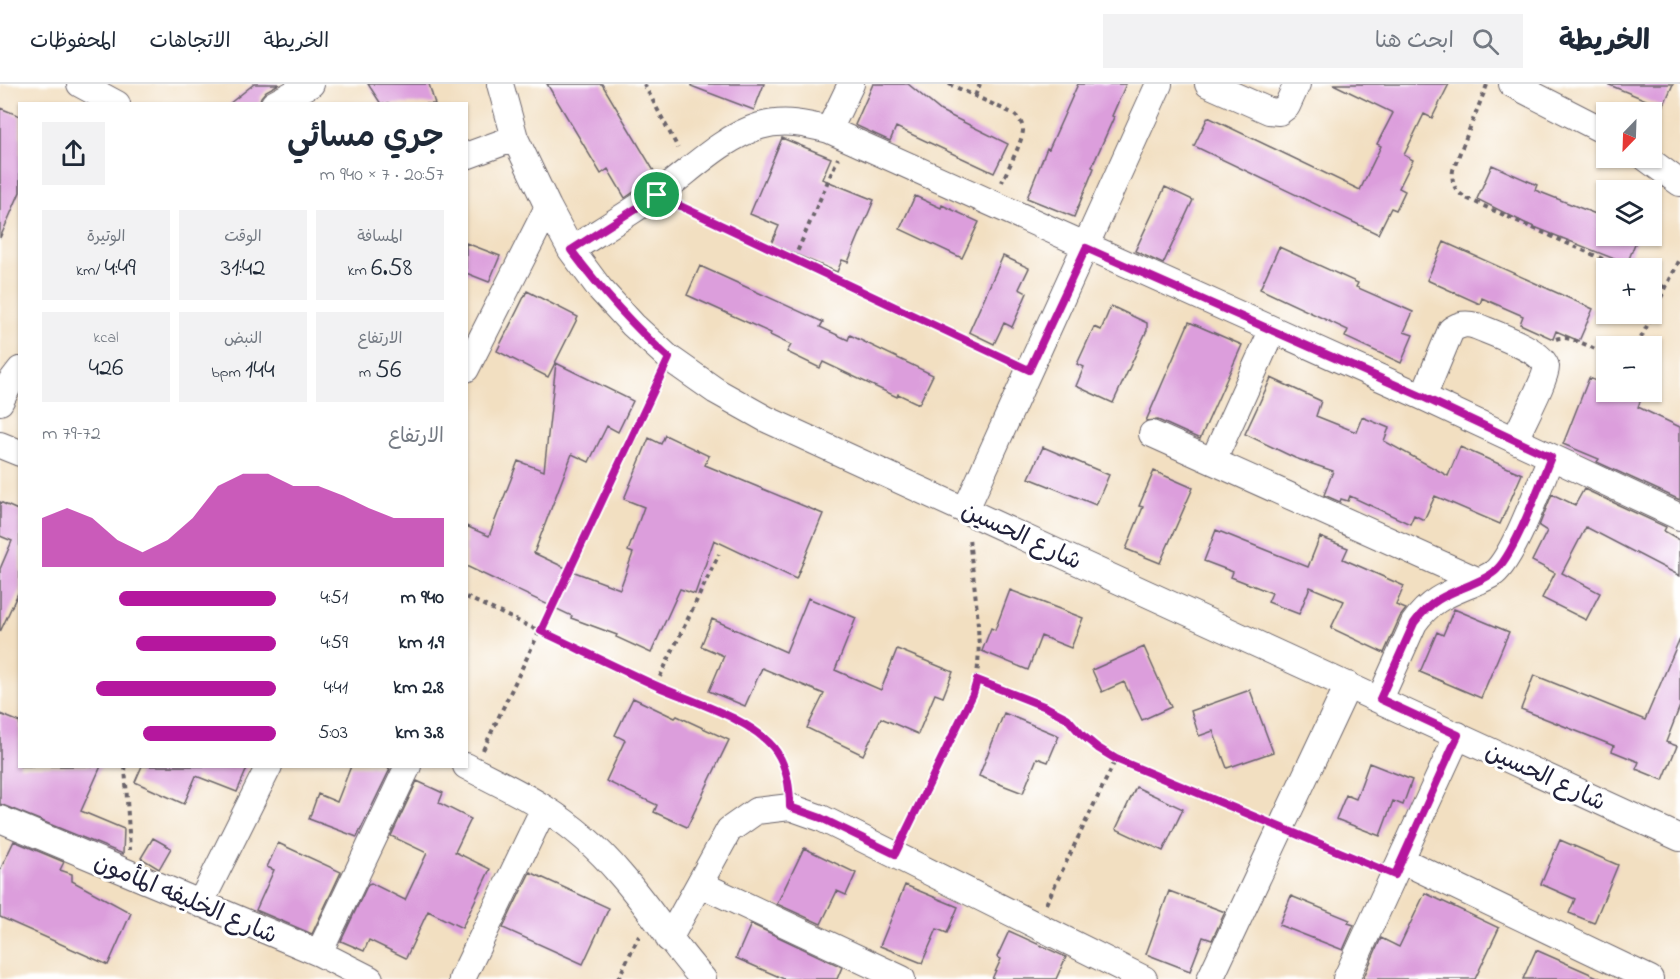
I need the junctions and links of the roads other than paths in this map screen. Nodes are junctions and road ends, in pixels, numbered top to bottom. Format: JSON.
{"nodes":[{"id":1,"x":80,"y":84,"type":"edge"},
{"id":2,"x":311,"y":84,"type":"edge"},
{"id":3,"x":500,"y":84,"type":"edge"},
{"id":4,"x":850,"y":84,"type":"edge"},
{"id":5,"x":1159,"y":84,"type":"edge"},
{"id":6,"x":1297,"y":84,"type":"edge"},
{"id":7,"x":1512,"y":84,"type":"edge"},
{"id":8,"x":1216,"y":86,"type":"edge"},
{"id":9,"x":113,"y":102,"type":"edge"},
{"id":10,"x":278,"y":102,"type":"edge"},
{"id":11,"x":1596,"y":127,"type":"edge"},
{"id":12,"x":837,"y":134,"type":"junction"},
{"id":13,"x":515,"y":138,"type":"junction"},
{"id":14,"x":468,"y":155,"type":"edge"},
{"id":15,"x":1660,"y":168,"type":"edge"},
{"id":16,"x":1680,"y":183,"type":"edge"},
{"id":17,"x":548,"y":207,"type":"junction"},
{"id":18,"x":1086,"y":248,"type":"junction"},
{"id":19,"x":571,"y":250,"type":"junction"},
{"id":20,"x":1272,"y":331,"type":"junction"},
{"id":21,"x":468,"y":365,"type":"edge"},
{"id":22,"x":18,"y":372,"type":"edge"},
{"id":23,"x":1423,"y":397,"type":"junction"},
{"id":24,"x":0,"y":402,"type":"edge"},
{"id":25,"x":1152,"y":434,"type":"dead end"},
{"id":26,"x":1515,"y":440,"type":"junction"},
{"id":27,"x":0,"y":445,"type":"edge"},
{"id":28,"x":18,"y":452,"type":"edge"},
{"id":29,"x":1551,"y":457,"type":"junction"},
{"id":30,"x":1213,"y":461,"type":"junction"},
{"id":31,"x":966,"y":510,"type":"junction"},
{"id":32,"x":1680,"y":517,"type":"edge"},
{"id":33,"x":1479,"y":581,"type":"junction"},
{"id":34,"x":1348,"y":685,"type":"junction"},
{"id":35,"x":1380,"y":699,"type":"junction"},
{"id":36,"x":1458,"y":735,"type":"junction"},
{"id":37,"x":470,"y":767,"type":"edge"},
{"id":38,"x":267,"y":768,"type":"edge"},
{"id":39,"x":407,"y":768,"type":"edge"},
{"id":40,"x":544,"y":808,"type":"junction"},
{"id":41,"x":0,"y":819,"type":"edge"},
{"id":42,"x":1680,"y":838,"type":"edge"},
{"id":43,"x":1398,"y":867,"type":"junction"},
{"id":44,"x":700,"y":884,"type":"junction"},
{"id":45,"x":200,"y":904,"type":"junction"},
{"id":46,"x":669,"y":939,"type":"junction"},
{"id":47,"x":326,"y":965,"type":"edge"},
{"id":48,"x":370,"y":979,"type":"edge"},
{"id":49,"x":462,"y":979,"type":"edge"},
{"id":50,"x":703,"y":979,"type":"edge"},
{"id":51,"x":902,"y":979,"type":"edge"},
{"id":52,"x":1144,"y":979,"type":"edge"},
{"id":53,"x":1210,"y":979,"type":"edge"},
{"id":54,"x":1346,"y":979,"type":"edge"},
{"id":55,"x":1650,"y":979,"type":"edge"}],
"edges":[{"from":1,"to":9,"type":"street"},
{"from":2,"to":10,"type":"street"},
{"from":3,"to":13,"type":"street","name":"شارع الحسين"},
{"from":4,"to":12,"type":"street"},
{"from":5,"to":18,"type":"street"},
{"from":6,"to":8,"type":"street"},
{"from":7,"to":11,"type":"street"},
{"from":12,"to":18,"type":"street"},
{"from":12,"to":19,"type":"street"},
{"from":13,"to":14,"type":"street"},
{"from":13,"to":17,"type":"street","name":"شارع الحسين"},
{"from":15,"to":16,"type":"street"},
{"from":17,"to":19,"type":"street","name":"شارع الحسين"},
{"from":17,"to":21,"type":"street"},
{"from":18,"to":20,"type":"street"},
{"from":18,"to":31,"type":"street"},
{"from":19,"to":31,"type":"street","name":"شارع الحسين"},
{"from":20,"to":23,"type":"street"},
{"from":20,"to":30,"type":"street"},
{"from":22,"to":24,"type":"street"},
{"from":23,"to":26,"type":"street"},
{"from":23,"to":26,"type":"street"},
{"from":25,"to":30,"type":"street"},
{"from":26,"to":29,"type":"street"},
{"from":27,"to":28,"type":"street"},
{"from":29,"to":32,"type":"street"},
{"from":29,"to":33,"type":"street"},
{"from":30,"to":33,"type":"street"},
{"from":31,"to":34,"type":"street","name":"شارع الحسين"},
{"from":33,"to":35,"type":"street"},
{"from":34,"to":35,"type":"street","name":"شارع الحسين"},
{"from":34,"to":53,"type":"street"},
{"from":35,"to":36,"type":"street","name":"شارع الحسين"},
{"from":36,"to":42,"type":"street","name":"شارع الحسين"},
{"from":36,"to":43,"type":"street"},
{"from":37,"to":40,"type":"street"},
{"from":38,"to":45,"type":"street"},
{"from":39,"to":47,"type":"street"},
{"from":40,"to":46,"type":"street"},
{"from":40,"to":49,"type":"street"},
{"from":41,"to":45,"type":"street","name":"شارع الخليفه المأمون"},
{"from":43,"to":54,"type":"street"},
{"from":43,"to":55,"type":"street"},
{"from":44,"to":46,"type":"street"},
{"from":44,"to":51,"type":"street"},
{"from":44,"to":52,"type":"street"},
{"from":45,"to":47,"type":"street","name":"شارع الخليفه المأمون"},
{"from":46,"to":50,"type":"street"},
{"from":47,"to":48,"type":"street","name":"شارع الخليفه المأمون"}]}
